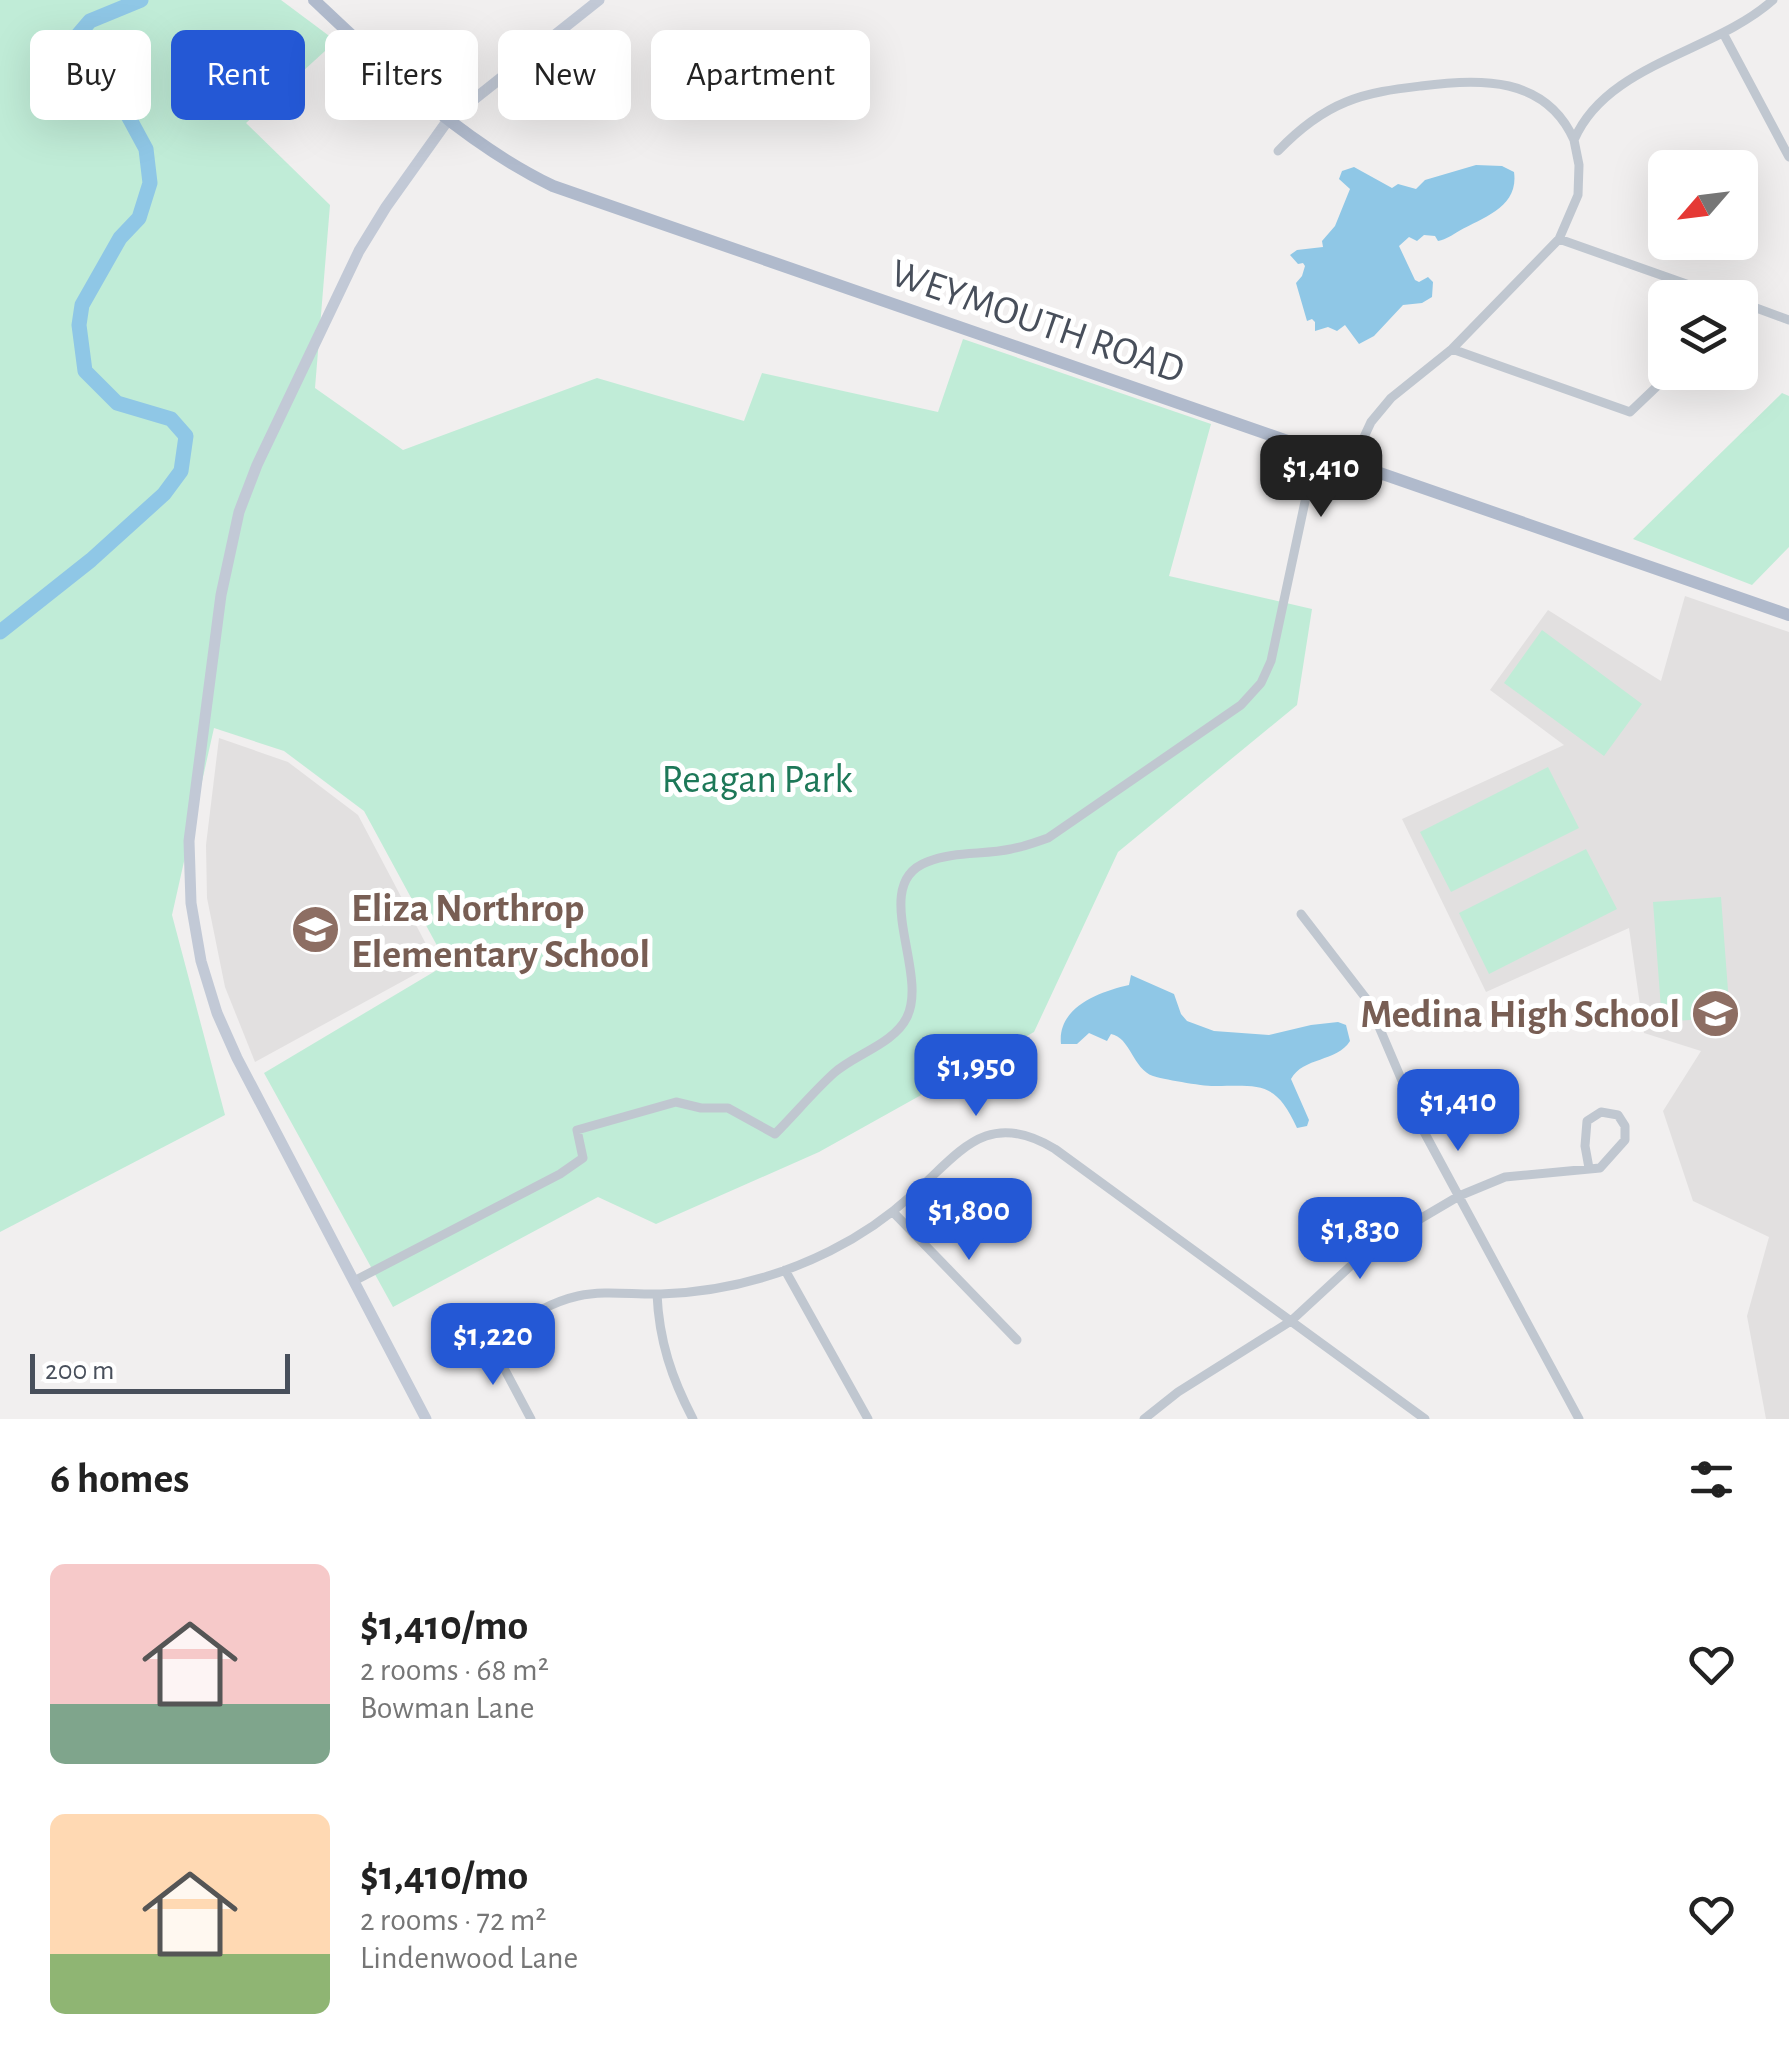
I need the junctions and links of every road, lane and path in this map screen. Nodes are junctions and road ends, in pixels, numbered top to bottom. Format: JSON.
{"nodes":[{"id":1,"x":314,"y":0,"type":"edge"},
{"id":2,"x":600,"y":0,"type":"edge"},
{"id":3,"x":1774,"y":0,"type":"edge"},
{"id":4,"x":348,"y":30,"type":"edge"},
{"id":5,"x":1723,"y":33,"type":"junction"},
{"id":6,"x":478,"y":96,"type":"edge"},
{"id":7,"x":1587,"y":115,"type":"junction"},
{"id":8,"x":1558,"y":116,"type":"junction"},
{"id":9,"x":448,"y":120,"type":"joint"},
{"id":10,"x":1574,"y":140,"type":"junction"},
{"id":11,"x":1278,"y":150,"type":"dead end"},
{"id":12,"x":1789,"y":157,"type":"edge"},
{"id":13,"x":1559,"y":239,"type":"junction"},
{"id":14,"x":1675,"y":280,"type":"edge"},
{"id":15,"x":1758,"y":310,"type":"edge"},
{"id":16,"x":1789,"y":320,"type":"edge"},
{"id":17,"x":1452,"y":350,"type":"junction"},
{"id":18,"x":1653,"y":390,"type":"edge"},
{"id":19,"x":1316,"y":450,"type":"junction"},
{"id":20,"x":1352,"y":463,"type":"junction"},
{"id":21,"x":1789,"y":615,"type":"edge"},
{"id":22,"x":1301,"y":914,"type":"dead end"},
{"id":23,"x":1590,"y":1168,"type":"junction"},
{"id":24,"x":1459,"y":1196,"type":"junction"},
{"id":25,"x":893,"y":1212,"type":"junction"},
{"id":26,"x":785,"y":1270,"type":"junction"},
{"id":27,"x":354,"y":1281,"type":"junction"},
{"id":28,"x":658,"y":1294,"type":"junction"},
{"id":29,"x":1291,"y":1321,"type":"junction"},
{"id":30,"x":1017,"y":1340,"type":"dead end"},
{"id":31,"x":426,"y":1419,"type":"edge"},
{"id":32,"x":531,"y":1419,"type":"edge"},
{"id":33,"x":694,"y":1419,"type":"edge"},
{"id":34,"x":868,"y":1419,"type":"edge"},
{"id":35,"x":1144,"y":1419,"type":"edge"},
{"id":36,"x":1425,"y":1419,"type":"edge"},
{"id":37,"x":1579,"y":1419,"type":"edge"}],
"edges":[{"from":1,"to":4,"type":"main road","name":"WEYMOUTH ROAD"},
{"from":2,"to":6,"type":"street"},
{"from":3,"to":5,"type":"street"},
{"from":5,"to":7,"type":"street"},
{"from":5,"to":12,"type":"street"},
{"from":7,"to":8,"type":"street"},
{"from":7,"to":10,"type":"street"},
{"from":8,"to":10,"type":"street"},
{"from":8,"to":11,"type":"street"},
{"from":9,"to":19,"type":"main road","name":"WEYMOUTH ROAD"},
{"from":9,"to":27,"type":"street"},
{"from":10,"to":13,"type":"street"},
{"from":13,"to":14,"type":"street"},
{"from":13,"to":17,"type":"street"},
{"from":15,"to":16,"type":"street"},
{"from":17,"to":18,"type":"street"},
{"from":17,"to":20,"type":"street"},
{"from":19,"to":20,"type":"main road","name":"WEYMOUTH ROAD"},
{"from":19,"to":27,"type":"street"},
{"from":20,"to":21,"type":"main road","name":"WEYMOUTH ROAD"},
{"from":22,"to":24,"type":"street"},
{"from":23,"to":23,"type":"street"},
{"from":23,"to":24,"type":"street"},
{"from":24,"to":29,"type":"street"},
{"from":24,"to":37,"type":"street"},
{"from":25,"to":26,"type":"street"},
{"from":25,"to":29,"type":"street"},
{"from":25,"to":30,"type":"street"},
{"from":26,"to":28,"type":"street"},
{"from":26,"to":34,"type":"street"},
{"from":27,"to":31,"type":"street"},
{"from":28,"to":32,"type":"street"},
{"from":28,"to":33,"type":"street"},
{"from":29,"to":35,"type":"street"},
{"from":29,"to":36,"type":"street"}]}
